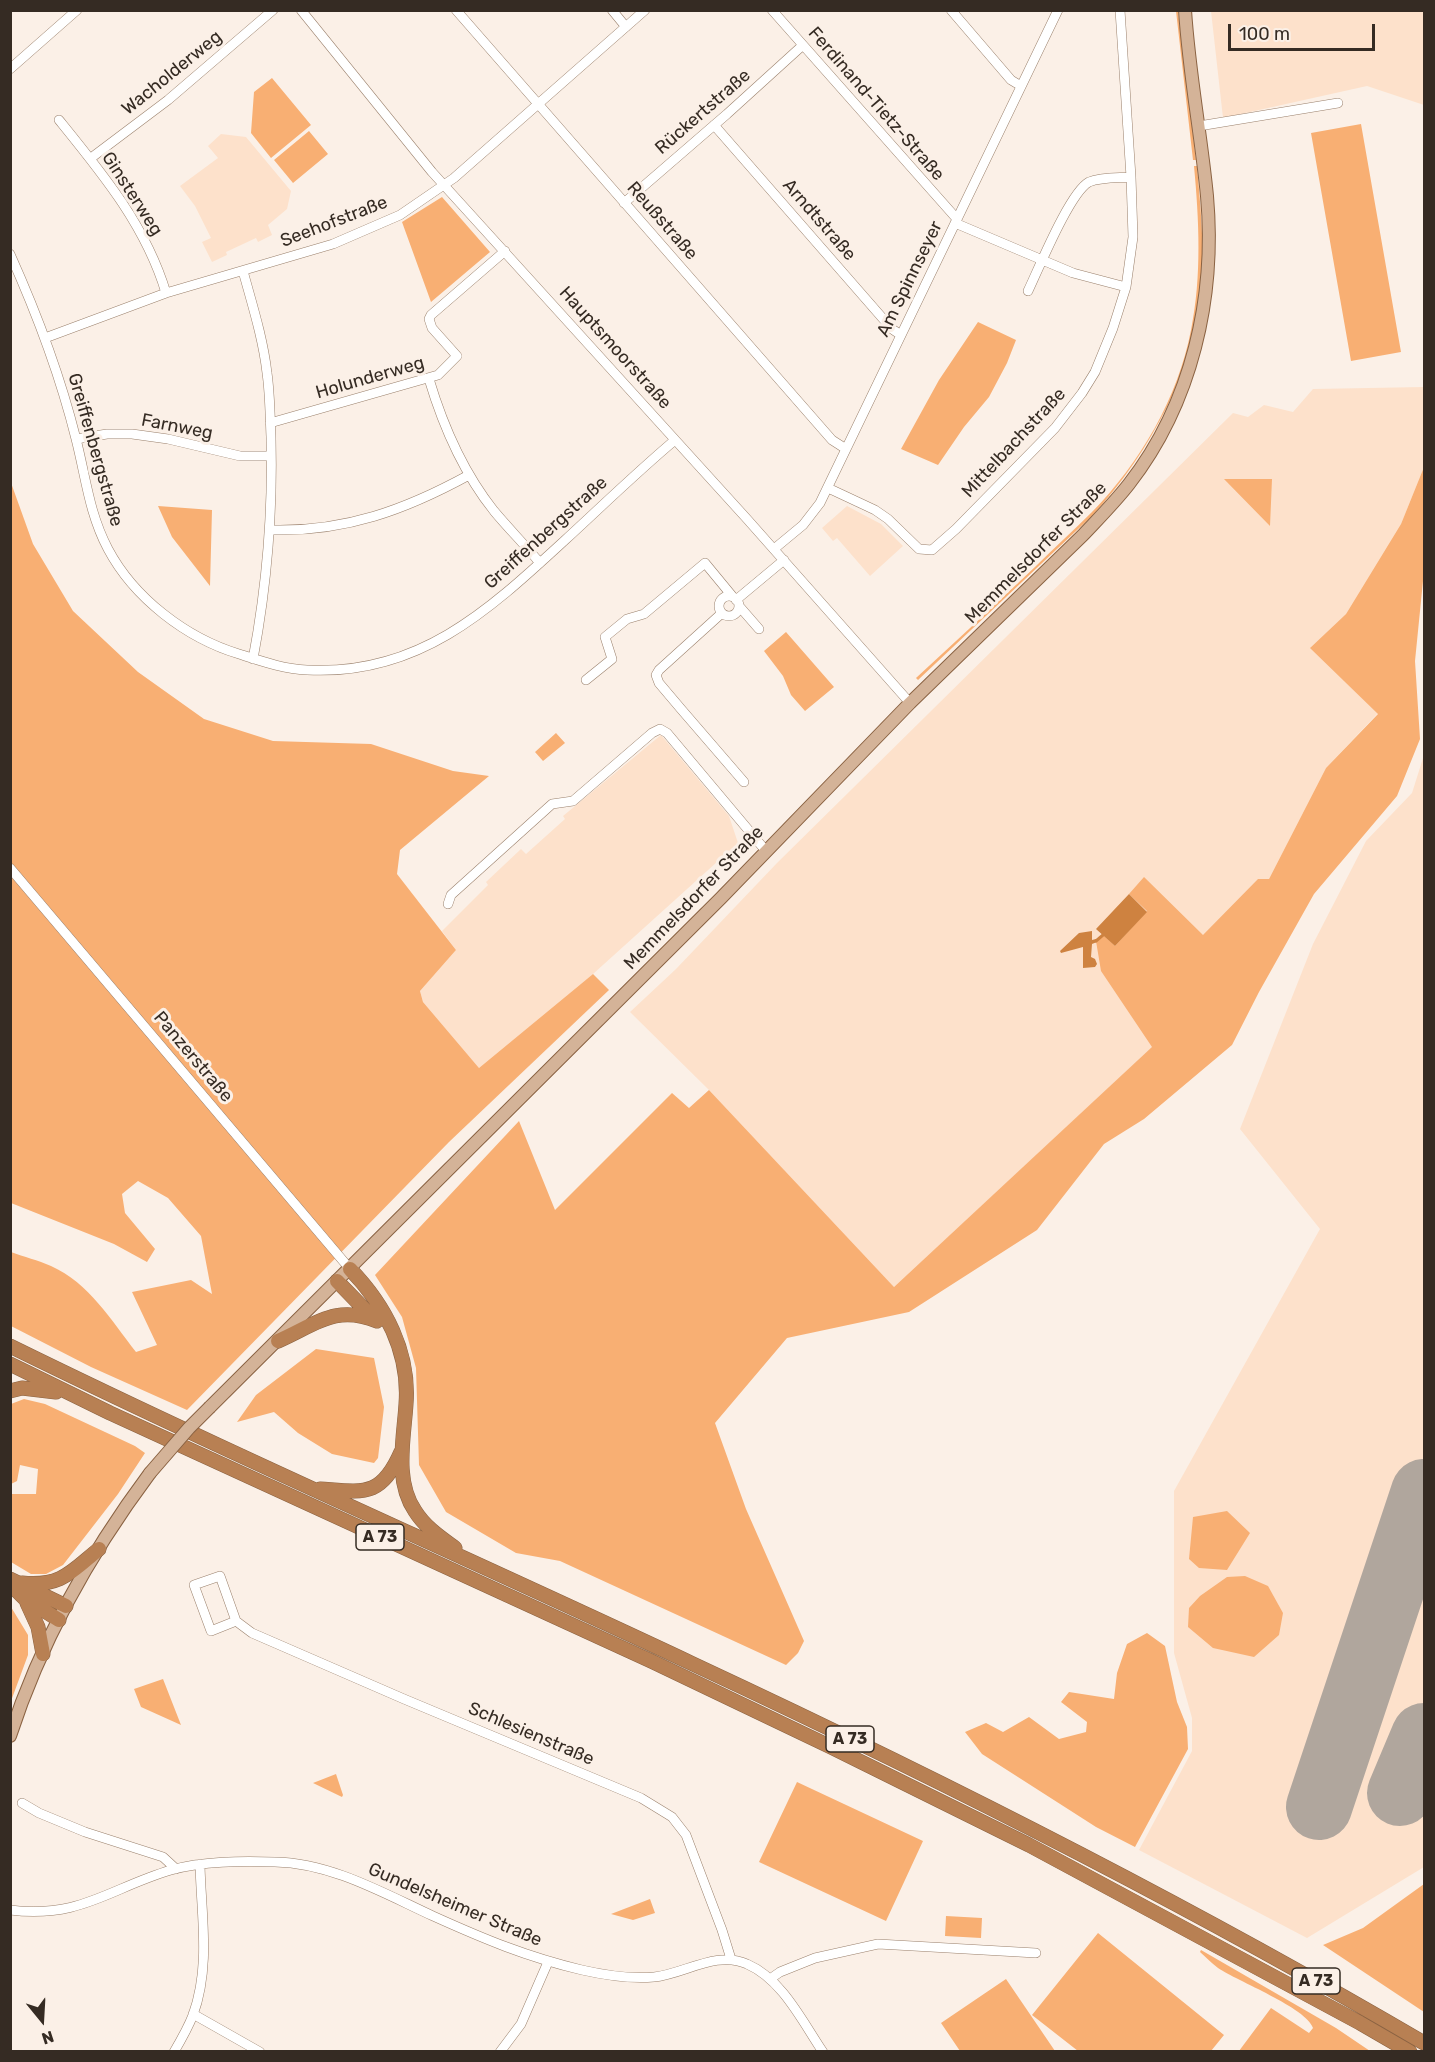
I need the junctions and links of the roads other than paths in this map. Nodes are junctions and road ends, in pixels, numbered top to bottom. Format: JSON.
{"nodes":[{"id":1,"x":77,"y":10,"type":"edge"},
{"id":2,"x":273,"y":10,"type":"edge"},
{"id":3,"x":301,"y":10,"type":"edge"},
{"id":4,"x":456,"y":10,"type":"edge"},
{"id":5,"x":612,"y":10,"type":"edge"},
{"id":6,"x":645,"y":10,"type":"edge"},
{"id":7,"x":772,"y":10,"type":"edge"},
{"id":8,"x":951,"y":10,"type":"edge"},
{"id":9,"x":1058,"y":10,"type":"edge"},
{"id":10,"x":1120,"y":10,"type":"edge"},
{"id":11,"x":1185,"y":10,"type":"edge"},
{"id":12,"x":626,"y":27,"type":"junction"},
{"id":13,"x":803,"y":45,"type":"junction"},
{"id":14,"x":10,"y":69,"type":"edge"},
{"id":15,"x":1020,"y":86,"type":"junction"},
{"id":16,"x":1338,"y":103,"type":"dead end"},
{"id":17,"x":538,"y":105,"type":"junction"},
{"id":18,"x":59,"y":120,"type":"dead end"},
{"id":19,"x":714,"y":125,"type":"junction"},
{"id":20,"x":1199,"y":126,"type":"junction"},
{"id":21,"x":91,"y":158,"type":"junction"},
{"id":22,"x":1131,"y":177,"type":"junction"},
{"id":23,"x":444,"y":186,"type":"junction"},
{"id":24,"x":624,"y":203,"type":"junction"},
{"id":25,"x":956,"y":221,"type":"junction"},
{"id":26,"x":505,"y":251,"type":"junction"},
{"id":27,"x":10,"y":254,"type":"edge"},
{"id":28,"x":1042,"y":261,"type":"junction"},
{"id":29,"x":243,"y":271,"type":"junction"},
{"id":30,"x":1126,"y":287,"type":"junction"},
{"id":31,"x":1028,"y":291,"type":"dead end"},
{"id":32,"x":166,"y":293,"type":"junction"},
{"id":33,"x":901,"y":335,"type":"junction"},
{"id":34,"x":45,"y":338,"type":"junction"},
{"id":35,"x":429,"y":379,"type":"junction"},
{"id":36,"x":270,"y":423,"type":"junction"},
{"id":37,"x":76,"y":439,"type":"junction"},
{"id":38,"x":675,"y":440,"type":"junction"},
{"id":39,"x":846,"y":449,"type":"junction"},
{"id":40,"x":271,"y":456,"type":"junction"},
{"id":41,"x":469,"y":475,"type":"junction"},
{"id":42,"x":828,"y":488,"type":"junction"},
{"id":43,"x":270,"y":530,"type":"junction"},
{"id":44,"x":774,"y":549,"type":"junction"},
{"id":45,"x":784,"y":560,"type":"junction"},
{"id":46,"x":540,"y":563,"type":"junction"},
{"id":47,"x":736,"y":601,"type":"junction"},
{"id":48,"x":722,"y":613,"type":"junction"},
{"id":49,"x":759,"y":629,"type":"dead end"},
{"id":50,"x":253,"y":659,"type":"junction"},
{"id":51,"x":586,"y":680,"type":"dead end"},
{"id":52,"x":910,"y":703,"type":"junction"},
{"id":53,"x":744,"y":782,"type":"dead end"},
{"id":54,"x":766,"y":851,"type":"junction"},
{"id":55,"x":10,"y":868,"type":"edge"},
{"id":56,"x":448,"y":904,"type":"dead end"},
{"id":57,"x":350,"y":1269,"type":"junction"},
{"id":58,"x":337,"y":1281,"type":"junction"},
{"id":59,"x":377,"y":1322,"type":"junction"},
{"id":60,"x":397,"y":1339,"type":"junction"},
{"id":61,"x":278,"y":1341,"type":"junction"},
{"id":62,"x":10,"y":1346,"type":"edge"},
{"id":63,"x":10,"y":1364,"type":"edge"},
{"id":64,"x":10,"y":1391,"type":"edge"},
{"id":65,"x":70,"y":1394,"type":"junction"},
{"id":66,"x":401,"y":1452,"type":"junction"},
{"id":67,"x":310,"y":1488,"type":"junction"},
{"id":68,"x":99,"y":1548,"type":"junction"},
{"id":69,"x":473,"y":1562,"type":"junction"},
{"id":70,"x":14,"y":1582,"type":"edge"},
{"id":71,"x":24,"y":1598,"type":"junction"},
{"id":72,"x":66,"y":1606,"type":"junction"},
{"id":73,"x":59,"y":1620,"type":"junction"},
{"id":74,"x":236,"y":1621,"type":"junction"},
{"id":75,"x":44,"y":1654,"type":"junction"},
{"id":76,"x":10,"y":1736,"type":"edge"},
{"id":77,"x":22,"y":1803,"type":"dead end"},
{"id":78,"x":200,"y":1864,"type":"junction"},
{"id":79,"x":176,"y":1869,"type":"junction"},
{"id":80,"x":10,"y":1910,"type":"edge"},
{"id":81,"x":1036,"y":1953,"type":"dead end"},
{"id":82,"x":730,"y":1959,"type":"junction"},
{"id":83,"x":548,"y":1962,"type":"junction"},
{"id":84,"x":770,"y":1979,"type":"junction"},
{"id":85,"x":193,"y":2014,"type":"junction"},
{"id":86,"x":1360,"y":2023,"type":"junction"},
{"id":87,"x":1425,"y":2043,"type":"edge"},
{"id":88,"x":504,"y":2050,"type":"edge"},
{"id":89,"x":174,"y":2052,"type":"edge"},
{"id":90,"x":260,"y":2052,"type":"edge"},
{"id":91,"x":823,"y":2052,"type":"edge"},
{"id":92,"x":1390,"y":2052,"type":"edge"},
{"id":93,"x":1410,"y":2052,"type":"edge"}],
"edges":[{"from":1,"to":14,"type":"street"},
{"from":2,"to":21,"type":"street","name":"Wacholderweg"},
{"from":3,"to":23,"type":"street","name":"Hauptsmoorstraße"},
{"from":4,"to":17,"type":"street","name":"Reußstraße"},
{"from":5,"to":12,"type":"street"},
{"from":6,"to":12,"type":"street","name":"Seehofstraße"},
{"from":7,"to":13,"type":"street","name":"Ferdinand-Tietz-Straße"},
{"from":8,"to":15,"type":"street"},
{"from":9,"to":15,"type":"street","name":"Am Spinnseyer"},
{"from":10,"to":22,"type":"street","name":"Mittelbachstraße"},
{"from":11,"to":20,"type":"main road","name":"Memmelsdorfer Straße"},
{"from":12,"to":17,"type":"street","name":"Seehofstraße"},
{"from":13,"to":19,"type":"street","name":"Rückertstraße"},
{"from":13,"to":25,"type":"street","name":"Ferdinand-Tietz-Straße"},
{"from":15,"to":25,"type":"street","name":"Am Spinnseyer"},
{"from":16,"to":20,"type":"street"},
{"from":17,"to":23,"type":"street","name":"Seehofstraße"},
{"from":17,"to":24,"type":"street","name":"Reußstraße"},
{"from":18,"to":21,"type":"street","name":"Ginsterweg"},
{"from":19,"to":24,"type":"street","name":"Rückertstraße"},
{"from":19,"to":33,"type":"street","name":"Arndtstraße"},
{"from":20,"to":52,"type":"main road","name":"Memmelsdorfer Straße"},
{"from":21,"to":32,"type":"street","name":"Ginsterweg"},
{"from":22,"to":28,"type":"street"},
{"from":22,"to":30,"type":"street","name":"Mittelbachstraße"},
{"from":23,"to":26,"type":"street","name":"Hauptsmoorstraße"},
{"from":23,"to":29,"type":"street","name":"Seehofstraße"},
{"from":24,"to":39,"type":"street","name":"Reußstraße"},
{"from":25,"to":28,"type":"street"},
{"from":25,"to":33,"type":"street","name":"Am Spinnseyer"},
{"from":26,"to":35,"type":"street","name":"Holunderweg"},
{"from":26,"to":38,"type":"street","name":"Hauptsmoorstraße"},
{"from":27,"to":34,"type":"street","name":"Greiffenbergstraße"},
{"from":28,"to":30,"type":"street"},
{"from":28,"to":31,"type":"street"},
{"from":29,"to":32,"type":"street","name":"Seehofstraße"},
{"from":29,"to":36,"type":"street"},
{"from":30,"to":42,"type":"street","name":"Mittelbachstraße"},
{"from":32,"to":34,"type":"street","name":"Seehofstraße"},
{"from":33,"to":39,"type":"street","name":"Am Spinnseyer"},
{"from":34,"to":37,"type":"street","name":"Greiffenbergstraße"},
{"from":35,"to":36,"type":"street","name":"Holunderweg"},
{"from":35,"to":41,"type":"street"},
{"from":36,"to":40,"type":"street"},
{"from":37,"to":40,"type":"street","name":"Farnweg"},
{"from":37,"to":50,"type":"street","name":"Greiffenbergstraße"},
{"from":38,"to":44,"type":"street","name":"Hauptsmoorstraße"},
{"from":38,"to":46,"type":"street","name":"Greiffenbergstraße"},
{"from":39,"to":42,"type":"street","name":"Am Spinnseyer"},
{"from":40,"to":43,"type":"street"},
{"from":41,"to":43,"type":"street"},
{"from":41,"to":46,"type":"street"},
{"from":42,"to":44,"type":"street","name":"Am Spinnseyer"},
{"from":43,"to":50,"type":"street"},
{"from":44,"to":45,"type":"street","name":"Hauptsmoorstraße"},
{"from":45,"to":47,"type":"street"},
{"from":45,"to":52,"type":"street","name":"Hauptsmoorstraße"},
{"from":46,"to":50,"type":"street","name":"Greiffenbergstraße"},
{"from":47,"to":48,"type":"street"},
{"from":47,"to":48,"type":"street"},
{"from":47,"to":49,"type":"street"},
{"from":47,"to":51,"type":"street"},
{"from":48,"to":53,"type":"street"},
{"from":52,"to":54,"type":"main road","name":"Memmelsdorfer Straße"},
{"from":54,"to":56,"type":"street"},
{"from":54,"to":57,"type":"main road","name":"Memmelsdorfer Straße"},
{"from":55,"to":57,"type":"street","name":"Panzerstraße"},
{"from":57,"to":58,"type":"main road","name":"Memmelsdorfer Straße"},
{"from":57,"to":60,"type":"highway"},
{"from":58,"to":59,"type":"highway"},
{"from":58,"to":61,"type":"main road","name":"Memmelsdorfer Straße"},
{"from":59,"to":60,"type":"highway"},
{"from":59,"to":61,"type":"highway"},
{"from":60,"to":66,"type":"highway"},
{"from":61,"to":68,"type":"main road","name":"Memmelsdorfer Straße","bridge":true},
{"from":62,"to":67,"type":"highway","number":"A 73"},
{"from":63,"to":65,"type":"highway","number":"A 73"},
{"from":64,"to":65,"type":"highway"},
{"from":65,"to":86,"type":"highway","number":"A 73"},
{"from":66,"to":67,"type":"highway"},
{"from":66,"to":69,"type":"highway"},
{"from":67,"to":69,"type":"highway","number":"A 73"},
{"from":68,"to":70,"type":"highway"},
{"from":68,"to":72,"type":"main road","name":"Memmelsdorfer Straße"},
{"from":69,"to":87,"type":"highway","number":"A 73"},
{"from":70,"to":71,"type":"highway"},
{"from":70,"to":72,"type":"highway"},
{"from":71,"to":73,"type":"highway"},
{"from":71,"to":75,"type":"highway"},
{"from":72,"to":73,"type":"main road","name":"Memmelsdorfer Straße"},
{"from":73,"to":75,"type":"main road","name":"Memmelsdorfer Straße"},
{"from":74,"to":74,"type":"street"},
{"from":74,"to":82,"type":"street","name":"Schlesienstraße"},
{"from":75,"to":76,"type":"main road","name":"Memmelsdorfer Straße"},
{"from":77,"to":79,"type":"street"},
{"from":78,"to":79,"type":"street","name":"Gundelsheimer Straße"},
{"from":78,"to":83,"type":"street","name":"Gundelsheimer Straße"},
{"from":78,"to":85,"type":"street"},
{"from":79,"to":80,"type":"street","name":"Gundelsheimer Straße"},
{"from":81,"to":84,"type":"street"},
{"from":82,"to":83,"type":"street","name":"Gundelsheimer Straße"},
{"from":82,"to":84,"type":"street"},
{"from":83,"to":88,"type":"street"},
{"from":84,"to":91,"type":"street"},
{"from":85,"to":89,"type":"street"},
{"from":85,"to":90,"type":"street"},
{"from":86,"to":92,"type":"highway"},
{"from":86,"to":93,"type":"highway","number":"A 73"}]}
